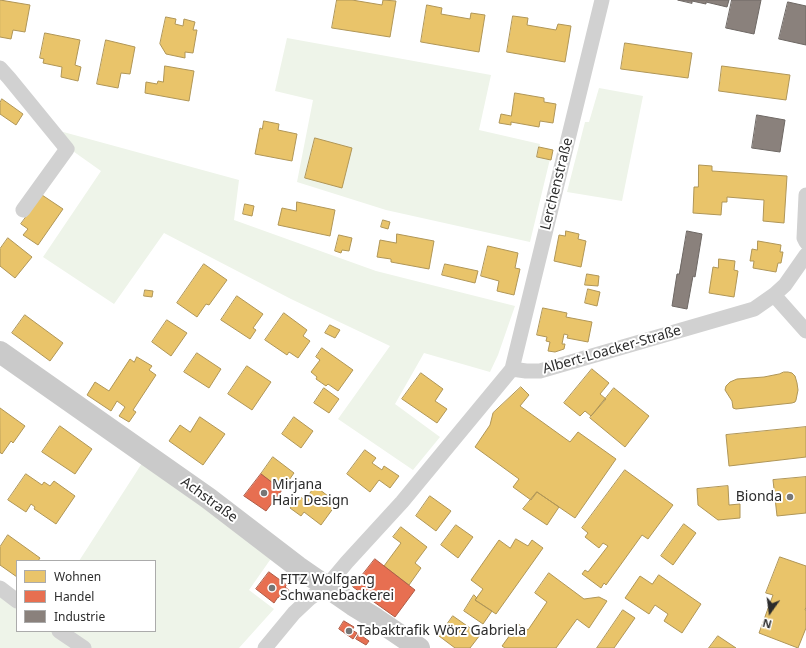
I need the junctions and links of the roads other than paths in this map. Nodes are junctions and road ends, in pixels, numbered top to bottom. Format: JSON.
{"nodes":[{"id":1,"x":602,"y":0,"type":"edge"},
{"id":2,"x":0,"y":68,"type":"edge"},
{"id":3,"x":806,"y":195,"type":"edge"},
{"id":4,"x":23,"y":210,"type":"dead end"},
{"id":5,"x":806,"y":242,"type":"edge"},
{"id":6,"x":806,"y":255,"type":"edge"},
{"id":7,"x":774,"y":295,"type":"junction"},
{"id":8,"x":806,"y":331,"type":"edge"},
{"id":9,"x":0,"y":352,"type":"edge"},
{"id":10,"x":512,"y":369,"type":"junction"},
{"id":11,"x":326,"y":587,"type":"junction"},
{"id":12,"x":0,"y":588,"type":"edge"},
{"id":13,"x":16,"y":600,"type":"edge"},
{"id":14,"x":60,"y":632,"type":"edge"},
{"id":15,"x":84,"y":648,"type":"edge"},
{"id":16,"x":265,"y":648,"type":"edge"},
{"id":17,"x":418,"y":648,"type":"edge"}],
"edges":[{"from":1,"to":10,"type":"street","name":"Lerchenstraße"},
{"from":2,"to":4,"type":"street"},
{"from":3,"to":5,"type":"street"},
{"from":6,"to":7,"type":"street","name":"Albert-Loacker-Straße"},
{"from":7,"to":8,"type":"street"},
{"from":7,"to":10,"type":"street","name":"Albert-Loacker-Straße"},
{"from":9,"to":11,"type":"main road","name":"Achstraße"},
{"from":10,"to":11,"type":"street"},
{"from":11,"to":16,"type":"street"},
{"from":11,"to":17,"type":"main road","name":"Achstraße"},
{"from":12,"to":13,"type":"street"},
{"from":14,"to":15,"type":"street"}]}
